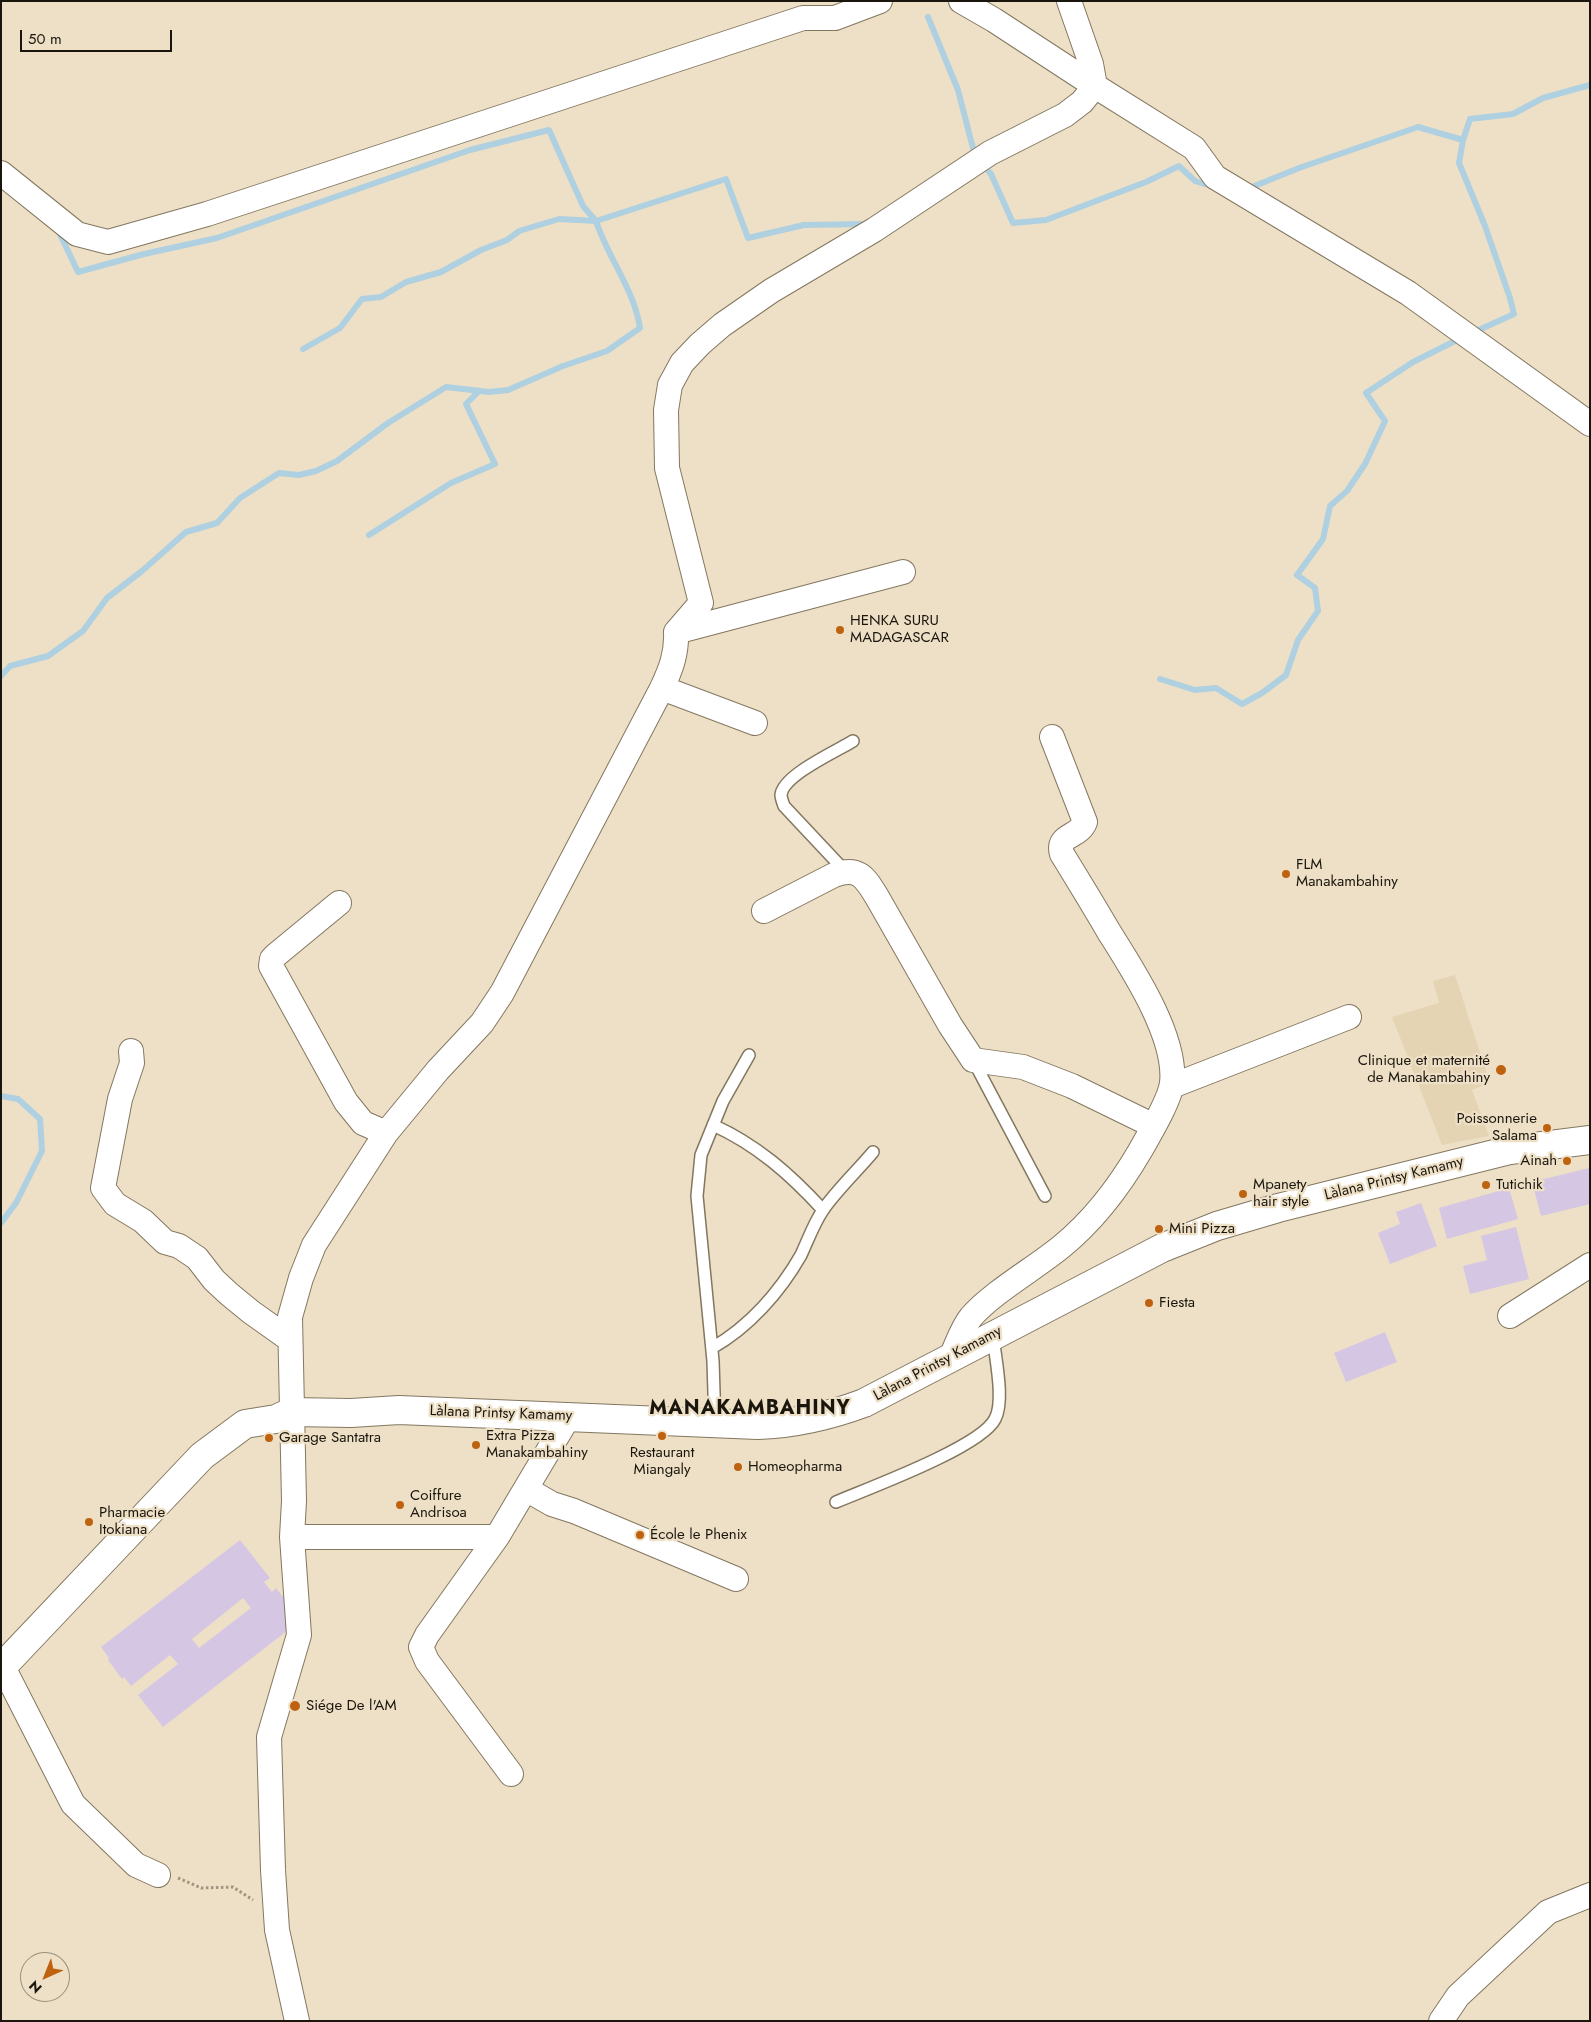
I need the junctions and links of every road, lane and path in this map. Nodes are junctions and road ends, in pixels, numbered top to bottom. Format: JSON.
{"nodes":[{"id":1,"x":880,"y":1,"type":"edge"},
{"id":2,"x":961,"y":1,"type":"edge"},
{"id":3,"x":1069,"y":1,"type":"edge"},
{"id":4,"x":1095,"y":86,"type":"junction"},
{"id":5,"x":1,"y":173,"type":"edge"},
{"id":6,"x":1590,"y":424,"type":"edge"},
{"id":7,"x":903,"y":572,"type":"dead end"},
{"id":8,"x":676,"y":632,"type":"junction"},
{"id":9,"x":662,"y":688,"type":"junction"},
{"id":10,"x":755,"y":723,"type":"dead end"},
{"id":11,"x":1052,"y":736,"type":"dead end"},
{"id":12,"x":853,"y":741,"type":"dead end"},
{"id":13,"x":845,"y":871,"type":"junction"},
{"id":14,"x":340,"y":903,"type":"dead end"},
{"id":15,"x":764,"y":911,"type":"dead end"},
{"id":16,"x":1349,"y":1017,"type":"dead end"},
{"id":17,"x":131,"y":1051,"type":"dead end"},
{"id":18,"x":750,"y":1055,"type":"dead end"},
{"id":19,"x":972,"y":1060,"type":"junction"},
{"id":20,"x":1172,"y":1086,"type":"junction"},
{"id":21,"x":713,"y":1125,"type":"junction"},
{"id":22,"x":1154,"y":1126,"type":"junction"},
{"id":23,"x":386,"y":1133,"type":"junction"},
{"id":24,"x":1590,"y":1140,"type":"edge"},
{"id":25,"x":873,"y":1152,"type":"dead end"},
{"id":26,"x":1045,"y":1196,"type":"dead end"},
{"id":27,"x":823,"y":1210,"type":"junction"},
{"id":28,"x":1590,"y":1265,"type":"edge"},
{"id":29,"x":1510,"y":1316,"type":"dead end"},
{"id":30,"x":993,"y":1336,"type":"junction"},
{"id":31,"x":289,"y":1339,"type":"junction"},
{"id":32,"x":712,"y":1348,"type":"junction"},
{"id":33,"x":951,"y":1357,"type":"junction"},
{"id":34,"x":291,"y":1412,"type":"junction"},
{"id":35,"x":569,"y":1416,"type":"junction"},
{"id":36,"x":715,"y":1424,"type":"junction"},
{"id":37,"x":526,"y":1489,"type":"junction"},
{"id":38,"x":836,"y":1502,"type":"dead end"},
{"id":39,"x":292,"y":1537,"type":"junction"},
{"id":40,"x":497,"y":1537,"type":"junction"},
{"id":41,"x":736,"y":1579,"type":"dead end"},
{"id":42,"x":2,"y":1668,"type":"edge"},
{"id":43,"x":511,"y":1774,"type":"dead end"},
{"id":44,"x":158,"y":1875,"type":"joint"},
{"id":45,"x":1590,"y":1895,"type":"edge"},
{"id":46,"x":256,"y":1903,"type":"dead end"},
{"id":47,"x":298,"y":2021,"type":"edge"},
{"id":48,"x":1441,"y":2021,"type":"edge"}],
"edges":[{"from":1,"to":5,"type":"street"},
{"from":2,"to":4,"type":"street"},
{"from":3,"to":4,"type":"street"},
{"from":4,"to":6,"type":"street"},
{"from":4,"to":8,"type":"street"},
{"from":7,"to":8,"type":"street"},
{"from":8,"to":9,"type":"street"},
{"from":9,"to":10,"type":"street"},
{"from":9,"to":23,"type":"street"},
{"from":11,"to":20,"type":"street"},
{"from":12,"to":13,"type":"lane"},
{"from":13,"to":15,"type":"street"},
{"from":13,"to":19,"type":"street"},
{"from":14,"to":23,"type":"street"},
{"from":16,"to":20,"type":"street"},
{"from":17,"to":31,"type":"street"},
{"from":18,"to":21,"type":"lane"},
{"from":19,"to":22,"type":"street"},
{"from":19,"to":26,"type":"lane"},
{"from":20,"to":22,"type":"street"},
{"from":21,"to":27,"type":"lane"},
{"from":21,"to":32,"type":"lane"},
{"from":22,"to":33,"type":"street"},
{"from":23,"to":31,"type":"street"},
{"from":24,"to":30,"type":"street","name":"Làlana Printsy Kamamy"},
{"from":25,"to":27,"type":"lane"},
{"from":27,"to":32,"type":"lane"},
{"from":28,"to":29,"type":"street"},
{"from":30,"to":33,"type":"street","name":"Làlana Printsy Kamamy"},
{"from":30,"to":38,"type":"lane"},
{"from":31,"to":34,"type":"street"},
{"from":32,"to":36,"type":"lane"},
{"from":33,"to":36,"type":"street","name":"Làlana Printsy Kamamy"},
{"from":34,"to":35,"type":"street","name":"Làlana Printsy Kamamy"},
{"from":34,"to":39,"type":"street"},
{"from":34,"to":42,"type":"street","name":"Làlana Printsy Kamamy"},
{"from":35,"to":36,"type":"street","name":"Làlana Printsy Kamamy"},
{"from":35,"to":37,"type":"street"},
{"from":37,"to":40,"type":"street"},
{"from":37,"to":41,"type":"street"},
{"from":39,"to":40,"type":"street"},
{"from":39,"to":47,"type":"street"},
{"from":40,"to":43,"type":"street"},
{"from":42,"to":44,"type":"street"},
{"from":44,"to":46,"type":"path"},
{"from":45,"to":48,"type":"street"}]}
